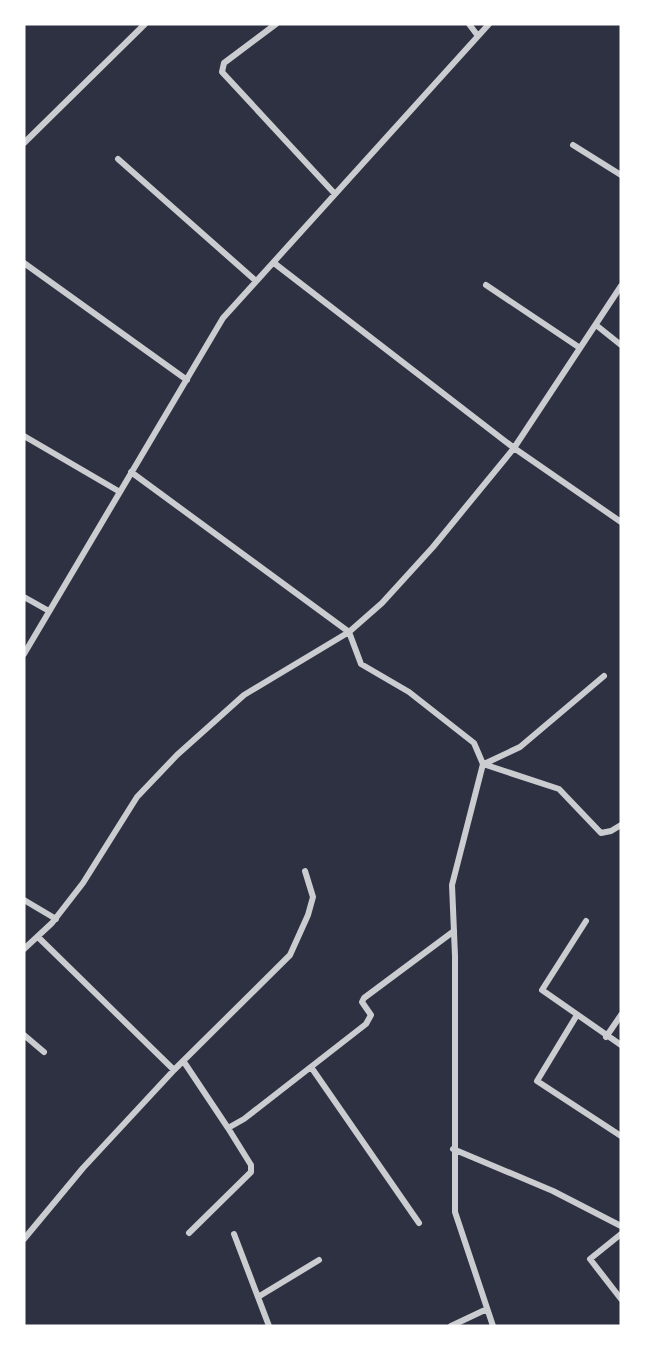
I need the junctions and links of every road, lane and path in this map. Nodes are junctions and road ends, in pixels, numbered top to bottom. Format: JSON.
{"nodes":[{"id":1,"x":145,"y":24,"type":"edge"},
{"id":2,"x":276,"y":24,"type":"edge"},
{"id":3,"x":469,"y":24,"type":"edge"},
{"id":4,"x":489,"y":24,"type":"edge"},
{"id":5,"x":478,"y":36,"type":"junction"},
{"id":6,"x":24,"y":143,"type":"edge"},
{"id":7,"x":573,"y":145,"type":"dead end"},
{"id":8,"x":118,"y":159,"type":"dead end"},
{"id":9,"x":621,"y":175,"type":"edge"},
{"id":10,"x":335,"y":194,"type":"junction"},
{"id":11,"x":24,"y":263,"type":"edge"},
{"id":12,"x":274,"y":263,"type":"junction"},
{"id":13,"x":256,"y":281,"type":"junction"},
{"id":14,"x":486,"y":285,"type":"dead end"},
{"id":15,"x":621,"y":286,"type":"edge"},
{"id":16,"x":596,"y":325,"type":"junction"},
{"id":17,"x":621,"y":345,"type":"edge"},
{"id":18,"x":580,"y":348,"type":"junction"},
{"id":19,"x":186,"y":380,"type":"junction"},
{"id":20,"x":24,"y":436,"type":"edge"},
{"id":21,"x":514,"y":448,"type":"junction"},
{"id":22,"x":131,"y":472,"type":"junction"},
{"id":23,"x":120,"y":492,"type":"junction"},
{"id":24,"x":621,"y":522,"type":"edge"},
{"id":25,"x":24,"y":597,"type":"edge"},
{"id":26,"x":49,"y":611,"type":"junction"},
{"id":27,"x":349,"y":632,"type":"junction"},
{"id":28,"x":24,"y":654,"type":"edge"},
{"id":29,"x":604,"y":676,"type":"dead end"},
{"id":30,"x":483,"y":764,"type":"junction"},
{"id":31,"x":621,"y":825,"type":"edge"},
{"id":32,"x":305,"y":871,"type":"dead end"},
{"id":33,"x":24,"y":900,"type":"edge"},
{"id":34,"x":56,"y":919,"type":"junction"},
{"id":35,"x":586,"y":921,"type":"dead end"},
{"id":36,"x":454,"y":931,"type":"junction"},
{"id":37,"x":38,"y":937,"type":"junction"},
{"id":38,"x":24,"y":949,"type":"edge"},
{"id":39,"x":577,"y":1015,"type":"junction"},
{"id":40,"x":621,"y":1015,"type":"edge"},
{"id":41,"x":24,"y":1035,"type":"edge"},
{"id":42,"x":606,"y":1036,"type":"junction"},
{"id":43,"x":621,"y":1045,"type":"edge"},
{"id":44,"x":44,"y":1052,"type":"dead end"},
{"id":45,"x":184,"y":1062,"type":"junction"},
{"id":46,"x":311,"y":1067,"type":"junction"},
{"id":47,"x":174,"y":1070,"type":"junction"},
{"id":48,"x":228,"y":1128,"type":"junction"},
{"id":49,"x":621,"y":1136,"type":"edge"},
{"id":50,"x":453,"y":1149,"type":"junction"},
{"id":51,"x":419,"y":1222,"type":"dead end"},
{"id":52,"x":621,"y":1226,"type":"edge"},
{"id":53,"x":189,"y":1233,"type":"dead end"},
{"id":54,"x":234,"y":1234,"type":"dead end"},
{"id":55,"x":621,"y":1234,"type":"edge"},
{"id":56,"x":24,"y":1239,"type":"edge"},
{"id":57,"x":319,"y":1260,"type":"dead end"},
{"id":58,"x":258,"y":1297,"type":"junction"},
{"id":59,"x":621,"y":1299,"type":"edge"},
{"id":60,"x":487,"y":1310,"type":"junction"},
{"id":61,"x":269,"y":1326,"type":"edge"},
{"id":62,"x":451,"y":1326,"type":"edge"},
{"id":63,"x":493,"y":1326,"type":"edge"}],
"edges":[{"from":1,"to":6,"type":"street"},
{"from":2,"to":10,"type":"street"},
{"from":3,"to":5,"type":"street"},
{"from":4,"to":5,"type":"street"},
{"from":5,"to":10,"type":"street"},
{"from":7,"to":9,"type":"street"},
{"from":8,"to":13,"type":"street"},
{"from":10,"to":12,"type":"street"},
{"from":11,"to":19,"type":"street"},
{"from":12,"to":13,"type":"street"},
{"from":12,"to":21,"type":"street"},
{"from":13,"to":19,"type":"street"},
{"from":14,"to":18,"type":"street"},
{"from":15,"to":16,"type":"street"},
{"from":16,"to":17,"type":"street"},
{"from":16,"to":18,"type":"street"},
{"from":18,"to":21,"type":"street"},
{"from":19,"to":22,"type":"street"},
{"from":20,"to":23,"type":"street"},
{"from":21,"to":24,"type":"street"},
{"from":21,"to":27,"type":"street"},
{"from":22,"to":23,"type":"street"},
{"from":22,"to":27,"type":"street"},
{"from":23,"to":26,"type":"street"},
{"from":25,"to":26,"type":"street"},
{"from":26,"to":28,"type":"street"},
{"from":27,"to":30,"type":"street"},
{"from":27,"to":34,"type":"street"},
{"from":29,"to":30,"type":"street"},
{"from":30,"to":31,"type":"street"},
{"from":30,"to":36,"type":"street"},
{"from":32,"to":45,"type":"street"},
{"from":33,"to":34,"type":"street"},
{"from":34,"to":37,"type":"street"},
{"from":35,"to":39,"type":"street"},
{"from":36,"to":46,"type":"street"},
{"from":36,"to":50,"type":"street"},
{"from":37,"to":38,"type":"street"},
{"from":37,"to":47,"type":"street"},
{"from":39,"to":42,"type":"street"},
{"from":39,"to":49,"type":"street"},
{"from":40,"to":42,"type":"street"},
{"from":41,"to":44,"type":"street"},
{"from":42,"to":43,"type":"street"},
{"from":45,"to":47,"type":"street"},
{"from":45,"to":48,"type":"street"},
{"from":46,"to":48,"type":"street"},
{"from":46,"to":51,"type":"street"},
{"from":47,"to":56,"type":"street"},
{"from":48,"to":53,"type":"street"},
{"from":50,"to":52,"type":"street"},
{"from":50,"to":60,"type":"street"},
{"from":54,"to":58,"type":"street"},
{"from":55,"to":59,"type":"street"},
{"from":57,"to":58,"type":"street"},
{"from":58,"to":61,"type":"street"},
{"from":60,"to":62,"type":"street"},
{"from":60,"to":63,"type":"street"}]}
